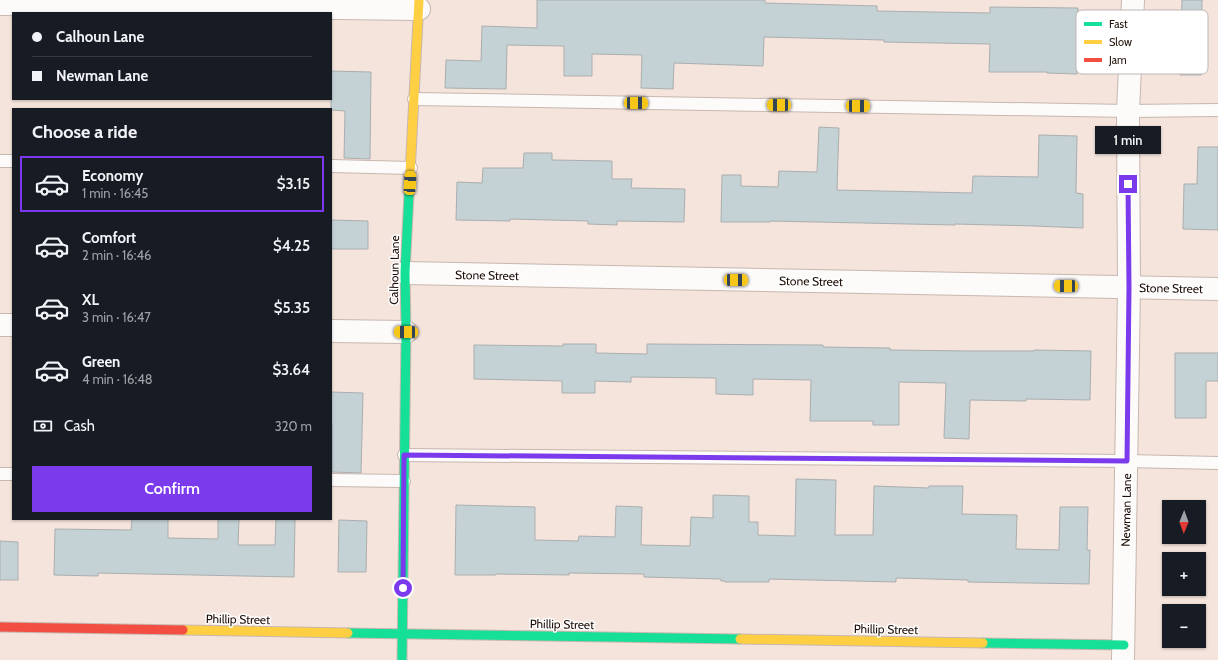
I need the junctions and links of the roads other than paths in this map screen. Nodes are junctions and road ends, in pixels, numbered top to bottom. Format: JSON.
{"nodes":[{"id":1,"x":1133,"y":0,"type":"edge"},
{"id":2,"x":0,"y":4,"type":"edge"},
{"id":3,"x":419,"y":5,"type":"edge"},
{"id":4,"x":1133,"y":10,"type":"edge"},
{"id":5,"x":1130,"y":74,"type":"edge"},
{"id":6,"x":414,"y":99,"type":"junction"},
{"id":7,"x":1218,"y":110,"type":"edge"},
{"id":8,"x":1128,"y":111,"type":"junction"},
{"id":9,"x":0,"y":161,"type":"edge"},
{"id":10,"x":12,"y":162,"type":"edge"},
{"id":11,"x":332,"y":166,"type":"edge"},
{"id":12,"x":410,"y":168,"type":"junction"},
{"id":13,"x":405,"y":274,"type":"junction"},
{"id":14,"x":1129,"y":287,"type":"junction"},
{"id":15,"x":1218,"y":289,"type":"edge"},
{"id":16,"x":0,"y":325,"type":"edge"},
{"id":17,"x":12,"y":325,"type":"edge"},
{"id":18,"x":332,"y":331,"type":"edge"},
{"id":19,"x":406,"y":332,"type":"junction"},
{"id":20,"x":404,"y":455,"type":"junction"},
{"id":21,"x":1127,"y":461,"type":"junction"},
{"id":22,"x":1218,"y":463,"type":"edge"},
{"id":23,"x":0,"y":474,"type":"edge"},
{"id":24,"x":12,"y":474,"type":"edge"},
{"id":25,"x":332,"y":480,"type":"edge"},
{"id":26,"x":404,"y":481,"type":"junction"},
{"id":27,"x":0,"y":628,"type":"edge"},
{"id":28,"x":402,"y":633,"type":"junction"},
{"id":29,"x":1124,"y":652,"type":"edge"},
{"id":30,"x":402,"y":660,"type":"edge"}],
"edges":[{"from":1,"to":4,"type":"street","name":"Newman Lane"},
{"from":2,"to":3,"type":"street"},
{"from":3,"to":6,"type":"street","name":"Calhoun Lane"},
{"from":5,"to":8,"type":"street","name":"Newman Lane"},
{"from":6,"to":8,"type":"lane"},
{"from":6,"to":12,"type":"street","name":"Calhoun Lane"},
{"from":7,"to":8,"type":"lane"},
{"from":8,"to":14,"type":"street","name":"Newman Lane"},
{"from":9,"to":10,"type":"lane"},
{"from":11,"to":12,"type":"lane"},
{"from":12,"to":13,"type":"street","name":"Calhoun Lane"},
{"from":13,"to":14,"type":"street","name":"Stone Street"},
{"from":13,"to":19,"type":"street","name":"Calhoun Lane"},
{"from":14,"to":15,"type":"street","name":"Stone Street"},
{"from":14,"to":21,"type":"street","name":"Newman Lane"},
{"from":16,"to":17,"type":"street"},
{"from":18,"to":19,"type":"street"},
{"from":19,"to":20,"type":"street","name":"Calhoun Lane"},
{"from":20,"to":21,"type":"lane"},
{"from":20,"to":26,"type":"street","name":"Calhoun Lane"},
{"from":21,"to":22,"type":"lane"},
{"from":21,"to":29,"type":"street","name":"Newman Lane"},
{"from":23,"to":24,"type":"lane"},
{"from":25,"to":26,"type":"lane"},
{"from":26,"to":28,"type":"street","name":"Calhoun Lane"},
{"from":27,"to":28,"type":"street","name":"Phillip Street"},
{"from":28,"to":29,"type":"street","name":"Phillip Street"},
{"from":28,"to":30,"type":"street","name":"Calhoun Lane"}]}
